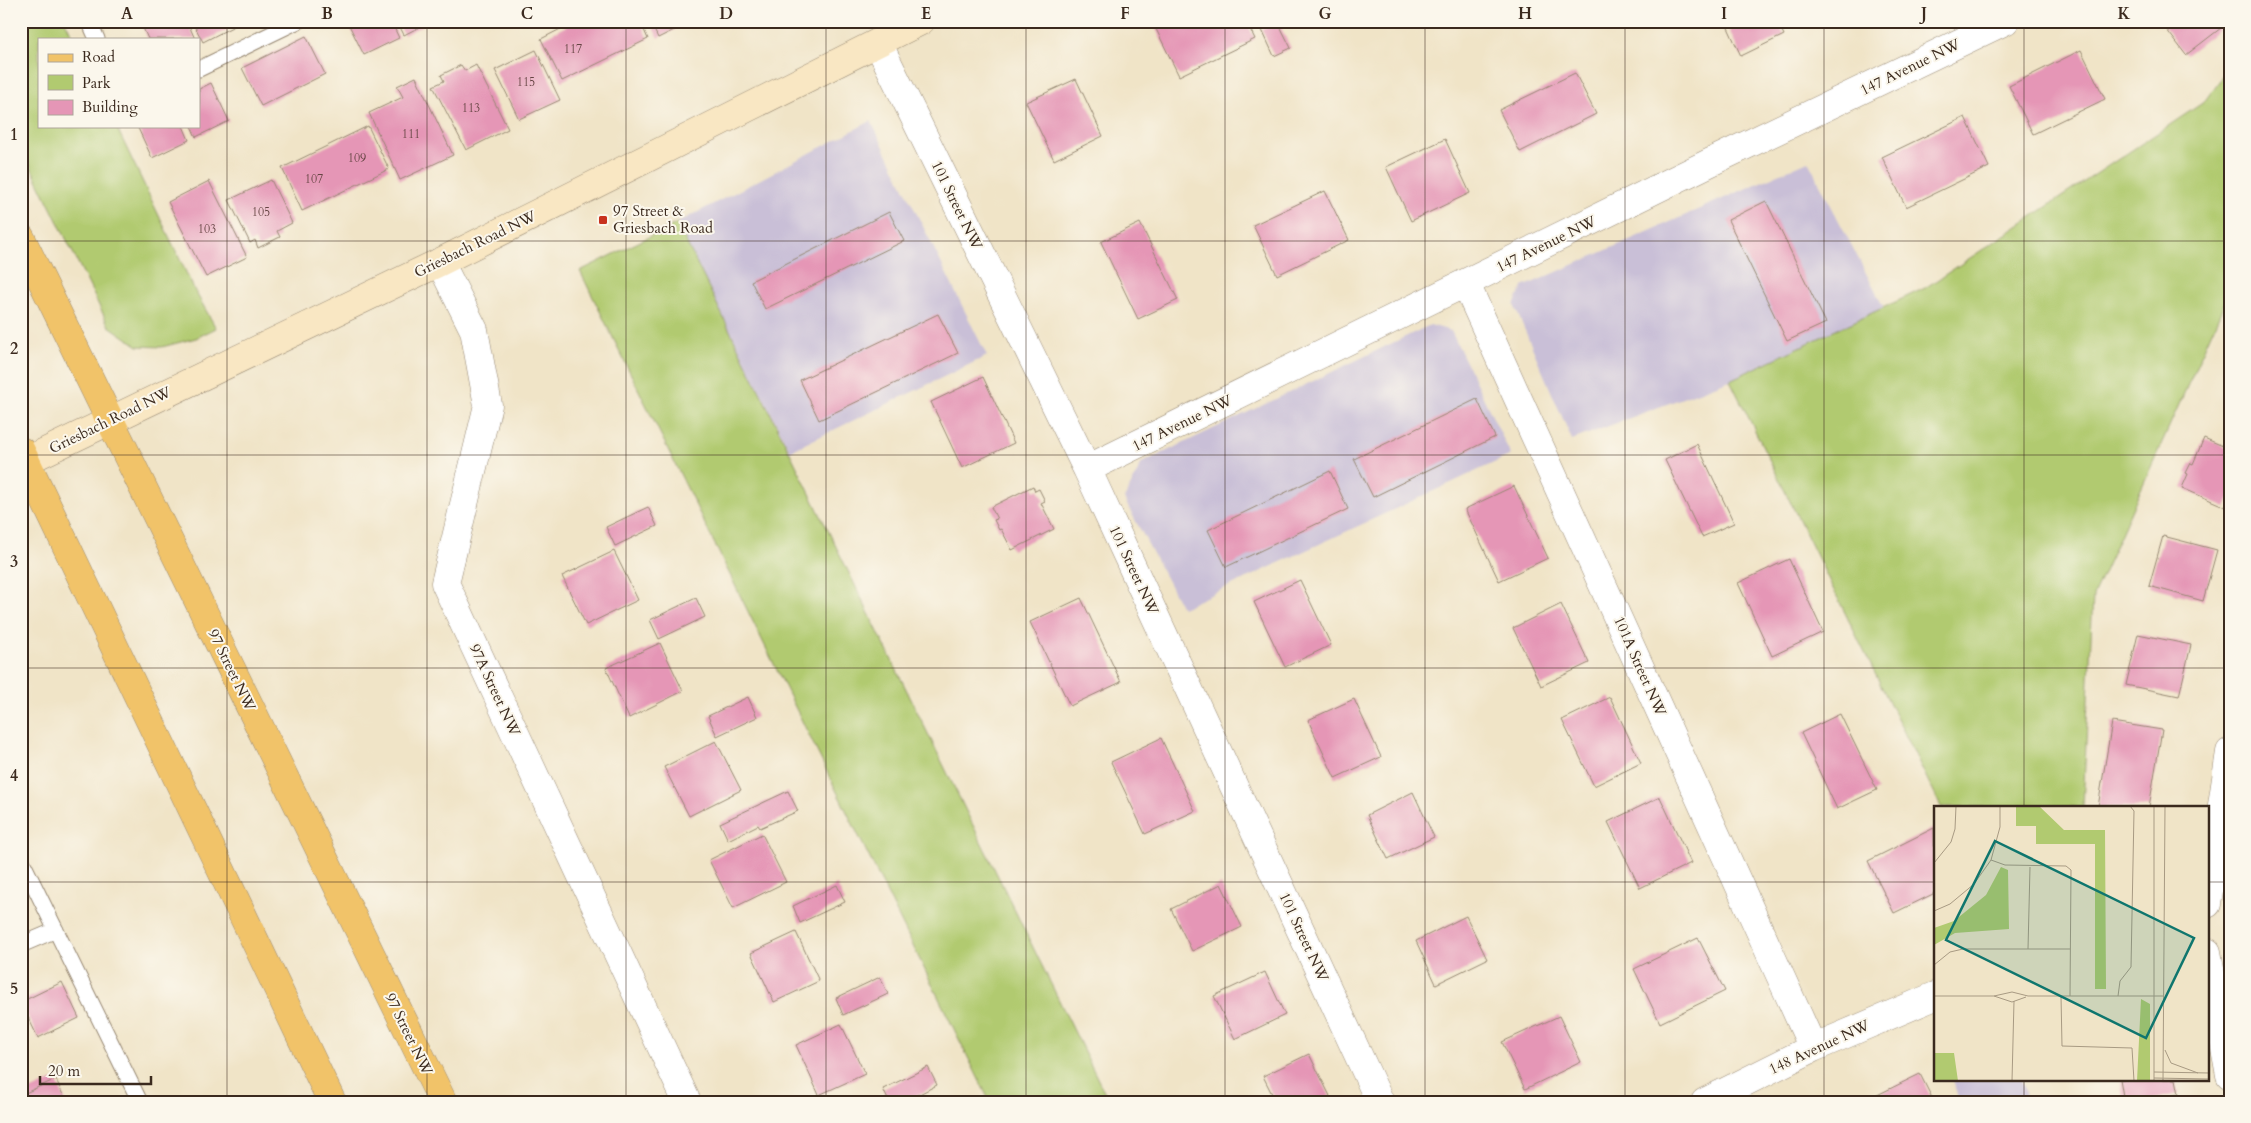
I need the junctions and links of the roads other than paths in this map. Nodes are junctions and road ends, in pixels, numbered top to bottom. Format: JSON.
{"nodes":[{"id":1,"x":89,"y":21,"type":"edge"},
{"id":2,"x":298,"y":21,"type":"edge"},
{"id":3,"x":921,"y":21,"type":"edge"},
{"id":4,"x":2005,"y":21,"type":"edge"},
{"id":5,"x":97,"y":38,"type":"edge"},
{"id":6,"x":878,"y":43,"type":"junction"},
{"id":7,"x":200,"y":69,"type":"edge"},
{"id":8,"x":21,"y":238,"type":"edge"},
{"id":9,"x":440,"y":262,"type":"junction"},
{"id":10,"x":1466,"y":284,"type":"junction"},
{"id":11,"x":110,"y":420,"type":"junction"},
{"id":12,"x":24,"y":456,"type":"edge"},
{"id":13,"x":1087,"y":469,"type":"junction"},
{"id":14,"x":2230,"y":752,"type":"edge"},
{"id":15,"x":21,"y":859,"type":"edge"},
{"id":16,"x":2208,"y":897,"type":"edge"},
{"id":17,"x":56,"y":930,"type":"junction"},
{"id":18,"x":21,"y":945,"type":"edge"},
{"id":19,"x":2208,"y":957,"type":"edge"},
{"id":20,"x":1934,"y":996,"type":"edge"},
{"id":21,"x":1813,"y":1048,"type":"junction"},
{"id":22,"x":2230,"y":1075,"type":"edge"},
{"id":23,"x":140,"y":1102,"type":"edge"},
{"id":24,"x":332,"y":1102,"type":"edge"},
{"id":25,"x":442,"y":1102,"type":"edge"},
{"id":26,"x":687,"y":1102,"type":"edge"},
{"id":27,"x":1380,"y":1102,"type":"edge"},
{"id":28,"x":1705,"y":1102,"type":"edge"}],
"edges":[{"from":1,"to":5,"type":"lane"},
{"from":2,"to":7,"type":"lane"},
{"from":3,"to":6,"type":"street","name":"Griesbach Road NW"},
{"from":4,"to":10,"type":"street","name":"147 Avenue NW"},
{"from":6,"to":9,"type":"street","name":"Griesbach Road NW"},
{"from":6,"to":13,"type":"street","name":"101 Street NW"},
{"from":8,"to":11,"type":"main road","name":"97 Street NW"},
{"from":9,"to":11,"type":"street","name":"Griesbach Road NW"},
{"from":9,"to":26,"type":"street","name":"97A Street NW"},
{"from":10,"to":13,"type":"street","name":"147 Avenue NW"},
{"from":10,"to":21,"type":"street","name":"101A Street NW"},
{"from":11,"to":12,"type":"street","name":"Griesbach Road NW"},
{"from":11,"to":25,"type":"main road","name":"97 Street NW"},
{"from":12,"to":24,"type":"main road"},
{"from":13,"to":27,"type":"street","name":"101 Street NW"},
{"from":14,"to":16,"type":"street"},
{"from":15,"to":17,"type":"lane"},
{"from":17,"to":18,"type":"lane"},
{"from":17,"to":23,"type":"lane"},
{"from":19,"to":22,"type":"street"},
{"from":20,"to":21,"type":"street","name":"148 Avenue NW"},
{"from":21,"to":28,"type":"street","name":"148 Avenue NW"}]}
